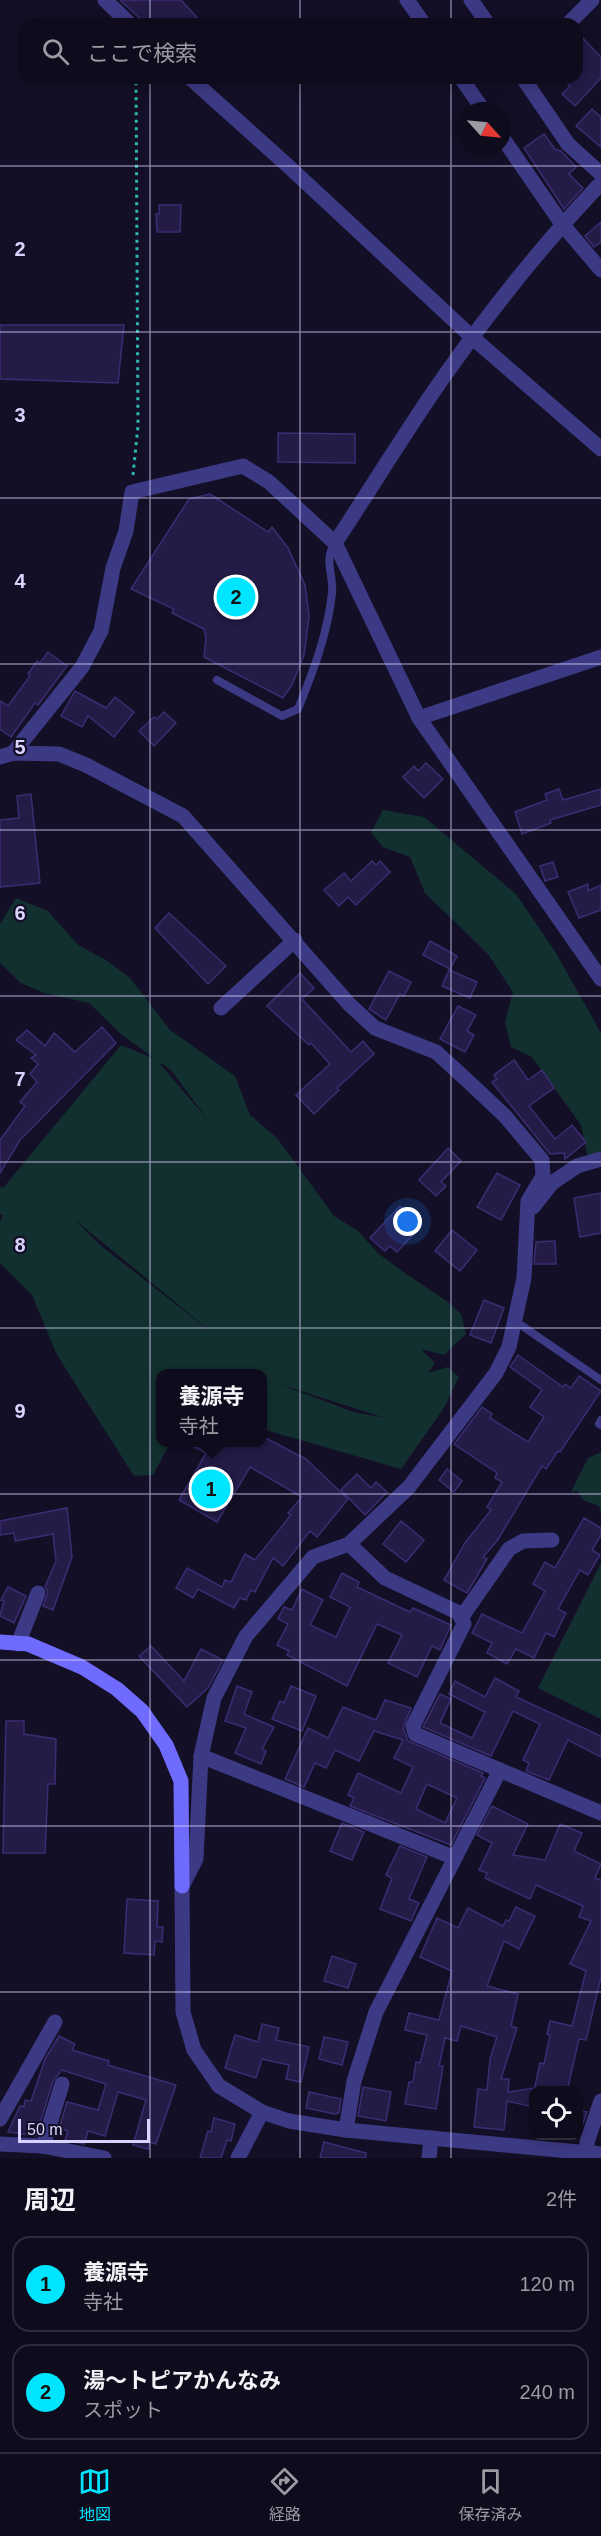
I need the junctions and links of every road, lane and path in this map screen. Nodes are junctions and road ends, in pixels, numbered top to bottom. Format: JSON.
{"nodes":[{"id":1,"x":105,"y":0,"type":"edge"},
{"id":2,"x":407,"y":0,"type":"edge"},
{"id":3,"x":471,"y":0,"type":"edge"},
{"id":4,"x":591,"y":0,"type":"edge"},
{"id":5,"x":124,"y":18,"type":"edge"},
{"id":6,"x":420,"y":18,"type":"edge"},
{"id":7,"x":484,"y":18,"type":"edge"},
{"id":8,"x":574,"y":18,"type":"edge"},
{"id":9,"x":136,"y":84,"type":"edge"},
{"id":10,"x":197,"y":84,"type":"edge"},
{"id":11,"x":465,"y":84,"type":"edge"},
{"id":12,"x":527,"y":84,"type":"edge"},
{"id":13,"x":478,"y":102,"type":"edge"},
{"id":14,"x":511,"y":150,"type":"edge"},
{"id":15,"x":601,"y":174,"type":"edge"},
{"id":16,"x":601,"y":183,"type":"edge"},
{"id":17,"x":562,"y":224,"type":"junction"},
{"id":18,"x":601,"y":270,"type":"edge"},
{"id":19,"x":473,"y":338,"type":"junction"},
{"id":20,"x":601,"y":449,"type":"edge"},
{"id":21,"x":132,"y":492,"type":"junction"},
{"id":22,"x":335,"y":543,"type":"junction"},
{"id":23,"x":601,"y":657,"type":"edge"},
{"id":24,"x":217,"y":680,"type":"dead end"},
{"id":25,"x":419,"y":718,"type":"junction"},
{"id":26,"x":6,"y":755,"type":"edge"},
{"id":27,"x":294,"y":940,"type":"junction"},
{"id":28,"x":601,"y":979,"type":"edge"},
{"id":29,"x":221,"y":1008,"type":"dead end"},
{"id":30,"x":601,"y":1159,"type":"edge"},
{"id":31,"x":529,"y":1211,"type":"junction"},
{"id":32,"x":515,"y":1321,"type":"junction"},
{"id":33,"x":601,"y":1380,"type":"edge"},
{"id":34,"x":601,"y":1420,"type":"edge"},
{"id":35,"x":601,"y":1425,"type":"edge"},
{"id":36,"x":552,"y":1540,"type":"dead end"},
{"id":37,"x":349,"y":1544,"type":"junction"},
{"id":38,"x":38,"y":1593,"type":"dead end"},
{"id":39,"x":461,"y":1618,"type":"junction"},
{"id":40,"x":0,"y":1642,"type":"edge"},
{"id":41,"x":18,"y":1644,"type":"junction"},
{"id":42,"x":201,"y":1756,"type":"junction"},
{"id":43,"x":500,"y":1770,"type":"junction"},
{"id":44,"x":601,"y":1813,"type":"edge"},
{"id":45,"x":455,"y":1858,"type":"junction"},
{"id":46,"x":182,"y":1886,"type":"junction"},
{"id":47,"x":55,"y":2022,"type":"dead end"},
{"id":48,"x":62,"y":2084,"type":"dead end"},
{"id":49,"x":601,"y":2101,"type":"edge"},
{"id":50,"x":262,"y":2112,"type":"junction"},
{"id":51,"x":0,"y":2119,"type":"edge"},
{"id":52,"x":346,"y":2130,"type":"junction"},
{"id":53,"x":431,"y":2138,"type":"junction"},
{"id":54,"x":0,"y":2144,"type":"edge"},
{"id":55,"x":43,"y":2146,"type":"junction"},
{"id":56,"x":594,"y":2153,"type":"edge"},
{"id":57,"x":104,"y":2158,"type":"edge"},
{"id":58,"x":238,"y":2158,"type":"edge"},
{"id":59,"x":429,"y":2158,"type":"edge"}],
"edges":[{"from":1,"to":5,"type":"street"},
{"from":2,"to":6,"type":"street"},
{"from":3,"to":7,"type":"street"},
{"from":4,"to":8,"type":"street"},
{"from":9,"to":21,"type":"path"},
{"from":10,"to":19,"type":"street"},
{"from":11,"to":13,"type":"street"},
{"from":12,"to":15,"type":"street"},
{"from":14,"to":17,"type":"street"},
{"from":16,"to":17,"type":"street"},
{"from":17,"to":18,"type":"street"},
{"from":17,"to":19,"type":"street"},
{"from":19,"to":20,"type":"street"},
{"from":19,"to":22,"type":"street"},
{"from":21,"to":22,"type":"street"},
{"from":21,"to":26,"type":"street"},
{"from":22,"to":24,"type":"lane"},
{"from":22,"to":25,"type":"street"},
{"from":23,"to":25,"type":"street"},
{"from":25,"to":28,"type":"street"},
{"from":26,"to":27,"type":"street"},
{"from":27,"to":29,"type":"street"},
{"from":27,"to":31,"type":"street"},
{"from":30,"to":31,"type":"street"},
{"from":31,"to":32,"type":"street"},
{"from":32,"to":33,"type":"lane"},
{"from":32,"to":37,"type":"street"},
{"from":34,"to":35,"type":"lane"},
{"from":36,"to":39,"type":"street"},
{"from":37,"to":39,"type":"street"},
{"from":37,"to":42,"type":"street"},
{"from":38,"to":41,"type":"street"},
{"from":39,"to":43,"type":"street"},
{"from":40,"to":41,"type":"street"},
{"from":41,"to":46,"type":"street"},
{"from":42,"to":45,"type":"street"},
{"from":42,"to":46,"type":"street"},
{"from":43,"to":44,"type":"street"},
{"from":43,"to":45,"type":"street"},
{"from":45,"to":52,"type":"street"},
{"from":46,"to":50,"type":"street"},
{"from":47,"to":51,"type":"street"},
{"from":48,"to":55,"type":"street"},
{"from":49,"to":56,"type":"street"},
{"from":50,"to":52,"type":"street"},
{"from":50,"to":58,"type":"street"},
{"from":52,"to":53,"type":"street"},
{"from":53,"to":56,"type":"street"},
{"from":53,"to":59,"type":"street"},
{"from":54,"to":55,"type":"street"},
{"from":55,"to":57,"type":"street"}]}
